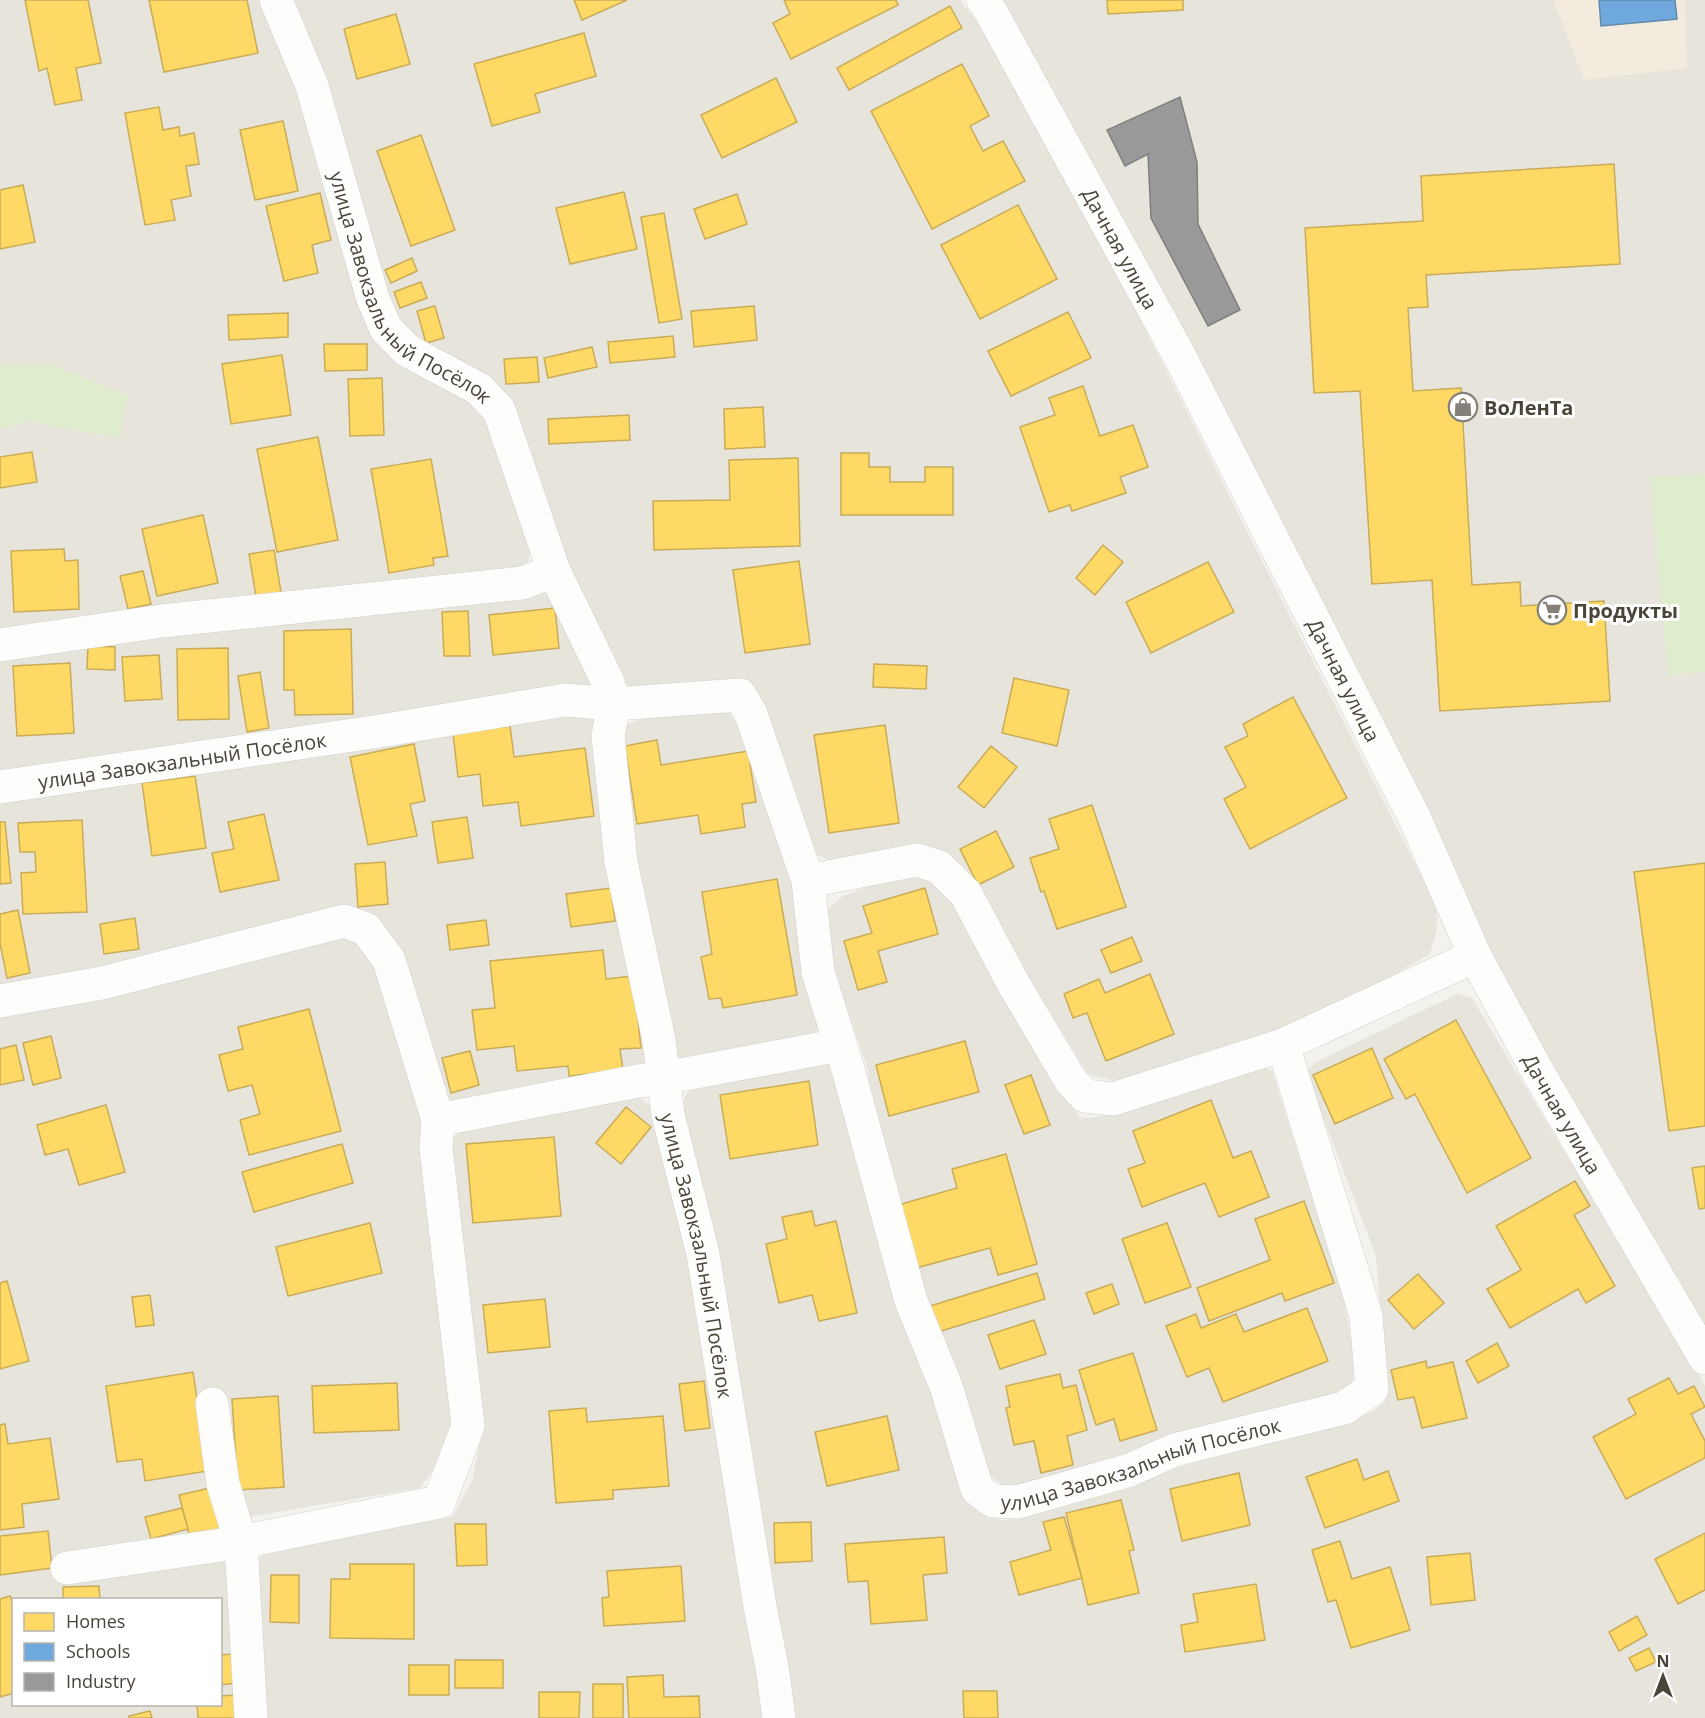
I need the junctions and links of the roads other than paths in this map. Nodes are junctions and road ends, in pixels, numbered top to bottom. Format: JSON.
{"nodes":[{"id":1,"x":276,"y":0,"type":"edge"},
{"id":2,"x":983,"y":0,"type":"edge"},
{"id":3,"x":554,"y":571,"type":"junction"},
{"id":4,"x":0,"y":645,"type":"edge"},
{"id":5,"x":614,"y":704,"type":"junction"},
{"id":6,"x":0,"y":787,"type":"edge"},
{"id":7,"x":808,"y":882,"type":"junction"},
{"id":8,"x":1475,"y":956,"type":"junction"},
{"id":9,"x":0,"y":1001,"type":"edge"},
{"id":10,"x":840,"y":1045,"type":"junction"},
{"id":11,"x":1283,"y":1045,"type":"junction"},
{"id":12,"x":664,"y":1078,"type":"junction"},
{"id":13,"x":438,"y":1120,"type":"junction"},
{"id":14,"x":1705,"y":1358,"type":"edge"},
{"id":15,"x":212,"y":1404,"type":"dead end"},
{"id":16,"x":241,"y":1542,"type":"junction"},
{"id":17,"x":67,"y":1568,"type":"dead end"},
{"id":18,"x":251,"y":1718,"type":"edge"},
{"id":19,"x":779,"y":1718,"type":"edge"}],
"edges":[{"from":1,"to":3,"type":"street","name":"улица Завокзальный Посёлок"},
{"from":2,"to":8,"type":"street","name":"Дачная улица"},
{"from":3,"to":4,"type":"street"},
{"from":3,"to":5,"type":"street","name":"улица Завокзальный Посёлок"},
{"from":5,"to":6,"type":"street","name":"улица Завокзальный Посёлок"},
{"from":5,"to":7,"type":"street","name":"улица Завокзальный Посёлок"},
{"from":5,"to":12,"type":"street","name":"улица Завокзальный Посёлок"},
{"from":7,"to":10,"type":"street","name":"улица Завокзальный Посёлок"},
{"from":7,"to":11,"type":"street"},
{"from":8,"to":11,"type":"street"},
{"from":8,"to":14,"type":"street","name":"Дачная улица"},
{"from":9,"to":13,"type":"street"},
{"from":10,"to":11,"type":"street","name":"улица Завокзальный Посёлок"},
{"from":10,"to":12,"type":"street"},
{"from":12,"to":13,"type":"street"},
{"from":12,"to":19,"type":"street","name":"улица Завокзальный Посёлок"},
{"from":13,"to":16,"type":"street"},
{"from":15,"to":16,"type":"street"},
{"from":16,"to":17,"type":"street"},
{"from":16,"to":18,"type":"street"}]}
